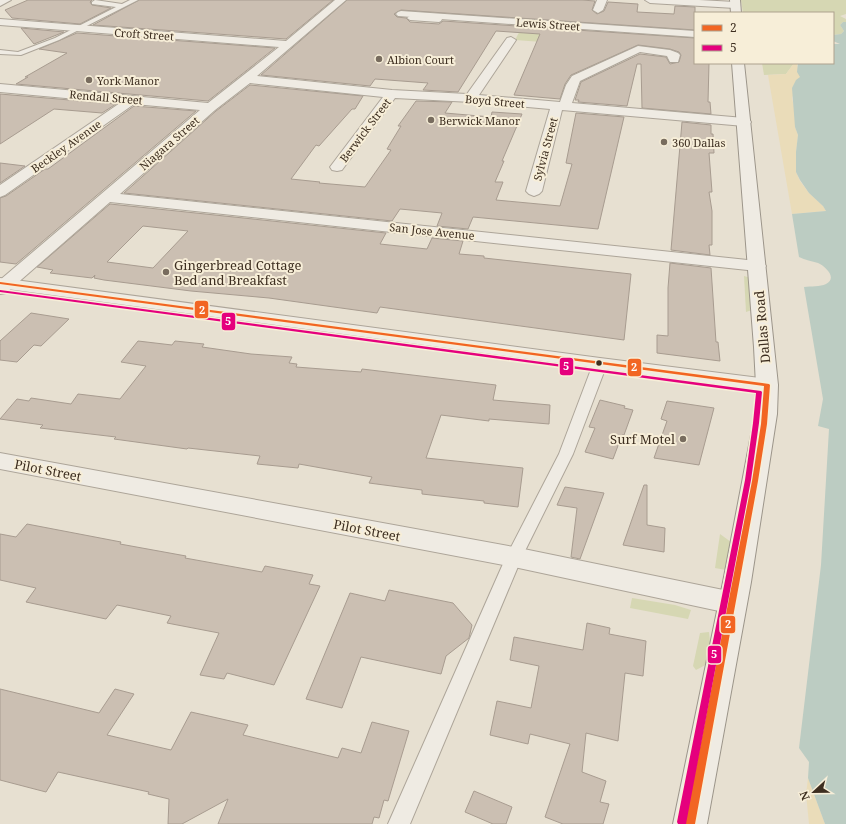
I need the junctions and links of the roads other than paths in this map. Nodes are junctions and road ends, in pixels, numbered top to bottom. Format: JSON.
{"nodes":[{"id":1,"x":6,"y":0,"type":"edge"},
{"id":2,"x":100,"y":0,"type":"edge"},
{"id":3,"x":135,"y":0,"type":"edge"},
{"id":4,"x":341,"y":0,"type":"edge"},
{"id":5,"x":602,"y":0,"type":"edge"},
{"id":6,"x":650,"y":0,"type":"edge"},
{"id":7,"x":0,"y":3,"type":"edge"},
{"id":8,"x":124,"y":6,"type":"junction"},
{"id":9,"x":735,"y":6,"type":"edge"},
{"id":10,"x":598,"y":10,"type":"dead end"},
{"id":11,"x":405,"y":16,"type":"dead end"},
{"id":12,"x":0,"y":22,"type":"edge"},
{"id":13,"x":79,"y":29,"type":"junction"},
{"id":14,"x":641,"y":31,"type":"junction"},
{"id":15,"x":694,"y":34,"type":"edge"},
{"id":16,"x":511,"y":40,"type":"dead end"},
{"id":17,"x":287,"y":44,"type":"junction"},
{"id":18,"x":638,"y":49,"type":"junction"},
{"id":19,"x":0,"y":52,"type":"edge"},
{"id":20,"x":674,"y":60,"type":"dead end"},
{"id":21,"x":738,"y":64,"type":"edge"},
{"id":22,"x":247,"y":79,"type":"junction"},
{"id":23,"x":0,"y":88,"type":"edge"},
{"id":24,"x":392,"y":94,"type":"junction"},
{"id":25,"x":471,"y":98,"type":"junction"},
{"id":26,"x":133,"y":99,"type":"junction"},
{"id":27,"x":211,"y":107,"type":"junction"},
{"id":28,"x":560,"y":107,"type":"junction"},
{"id":29,"x":744,"y":122,"type":"junction"},
{"id":30,"x":337,"y":167,"type":"dead end"},
{"id":31,"x":534,"y":191,"type":"dead end"},
{"id":32,"x":0,"y":192,"type":"edge"},
{"id":33,"x":107,"y":197,"type":"junction"},
{"id":34,"x":757,"y":266,"type":"junction"},
{"id":35,"x":2,"y":285,"type":"edge"},
{"id":36,"x":600,"y":364,"type":"junction"},
{"id":37,"x":767,"y":385,"type":"junction"},
{"id":38,"x":0,"y":461,"type":"edge"},
{"id":39,"x":514,"y":557,"type":"junction"},
{"id":40,"x":733,"y":602,"type":"junction"},
{"id":41,"x":399,"y":824,"type":"edge"},
{"id":42,"x":690,"y":824,"type":"edge"}],
"edges":[{"from":1,"to":7,"type":"street"},
{"from":2,"to":8,"type":"lane"},
{"from":3,"to":8,"type":"lane"},
{"from":4,"to":17,"type":"street","name":"Niagara Street"},
{"from":5,"to":10,"type":"street"},
{"from":6,"to":9,"type":"street"},
{"from":8,"to":13,"type":"lane"},
{"from":11,"to":14,"type":"street","name":"Lewis Street"},
{"from":12,"to":13,"type":"street","name":"Croft Street"},
{"from":13,"to":17,"type":"street","name":"Croft Street"},
{"from":13,"to":19,"type":"lane"},
{"from":14,"to":15,"type":"street","name":"Lewis Street"},
{"from":14,"to":18,"type":"street"},
{"from":16,"to":25,"type":"street"},
{"from":17,"to":22,"type":"street","name":"Niagara Street"},
{"from":18,"to":20,"type":"street"},
{"from":18,"to":28,"type":"street","name":"Sylvia Street"},
{"from":21,"to":29,"type":"street","name":"Dallas Road"},
{"from":22,"to":24,"type":"street","name":"Boyd Street"},
{"from":22,"to":27,"type":"street","name":"Niagara Street"},
{"from":23,"to":26,"type":"street","name":"Rendall Street"},
{"from":24,"to":25,"type":"street","name":"Boyd Street"},
{"from":24,"to":30,"type":"street","name":"Berwick Street"},
{"from":25,"to":28,"type":"street","name":"Boyd Street"},
{"from":26,"to":27,"type":"street","name":"Rendall Street"},
{"from":26,"to":32,"type":"street","name":"Beckley Avenue"},
{"from":27,"to":33,"type":"street","name":"Niagara Street"},
{"from":28,"to":29,"type":"street","name":"Boyd Street"},
{"from":28,"to":31,"type":"street","name":"Sylvia Street"},
{"from":29,"to":34,"type":"street","name":"Dallas Road"},
{"from":33,"to":34,"type":"street","name":"San Jose Avenue"},
{"from":33,"to":35,"type":"street","name":"Niagara Street"},
{"from":34,"to":37,"type":"street","name":"Dallas Road"},
{"from":35,"to":36,"type":"street"},
{"from":36,"to":37,"type":"street"},
{"from":36,"to":39,"type":"lane"},
{"from":37,"to":40,"type":"street","name":"Dallas Road"},
{"from":38,"to":39,"type":"street","name":"Pilot Street"},
{"from":39,"to":40,"type":"street","name":"Pilot Street"},
{"from":39,"to":41,"type":"lane"},
{"from":40,"to":42,"type":"street","name":"Dallas Road"}]}
